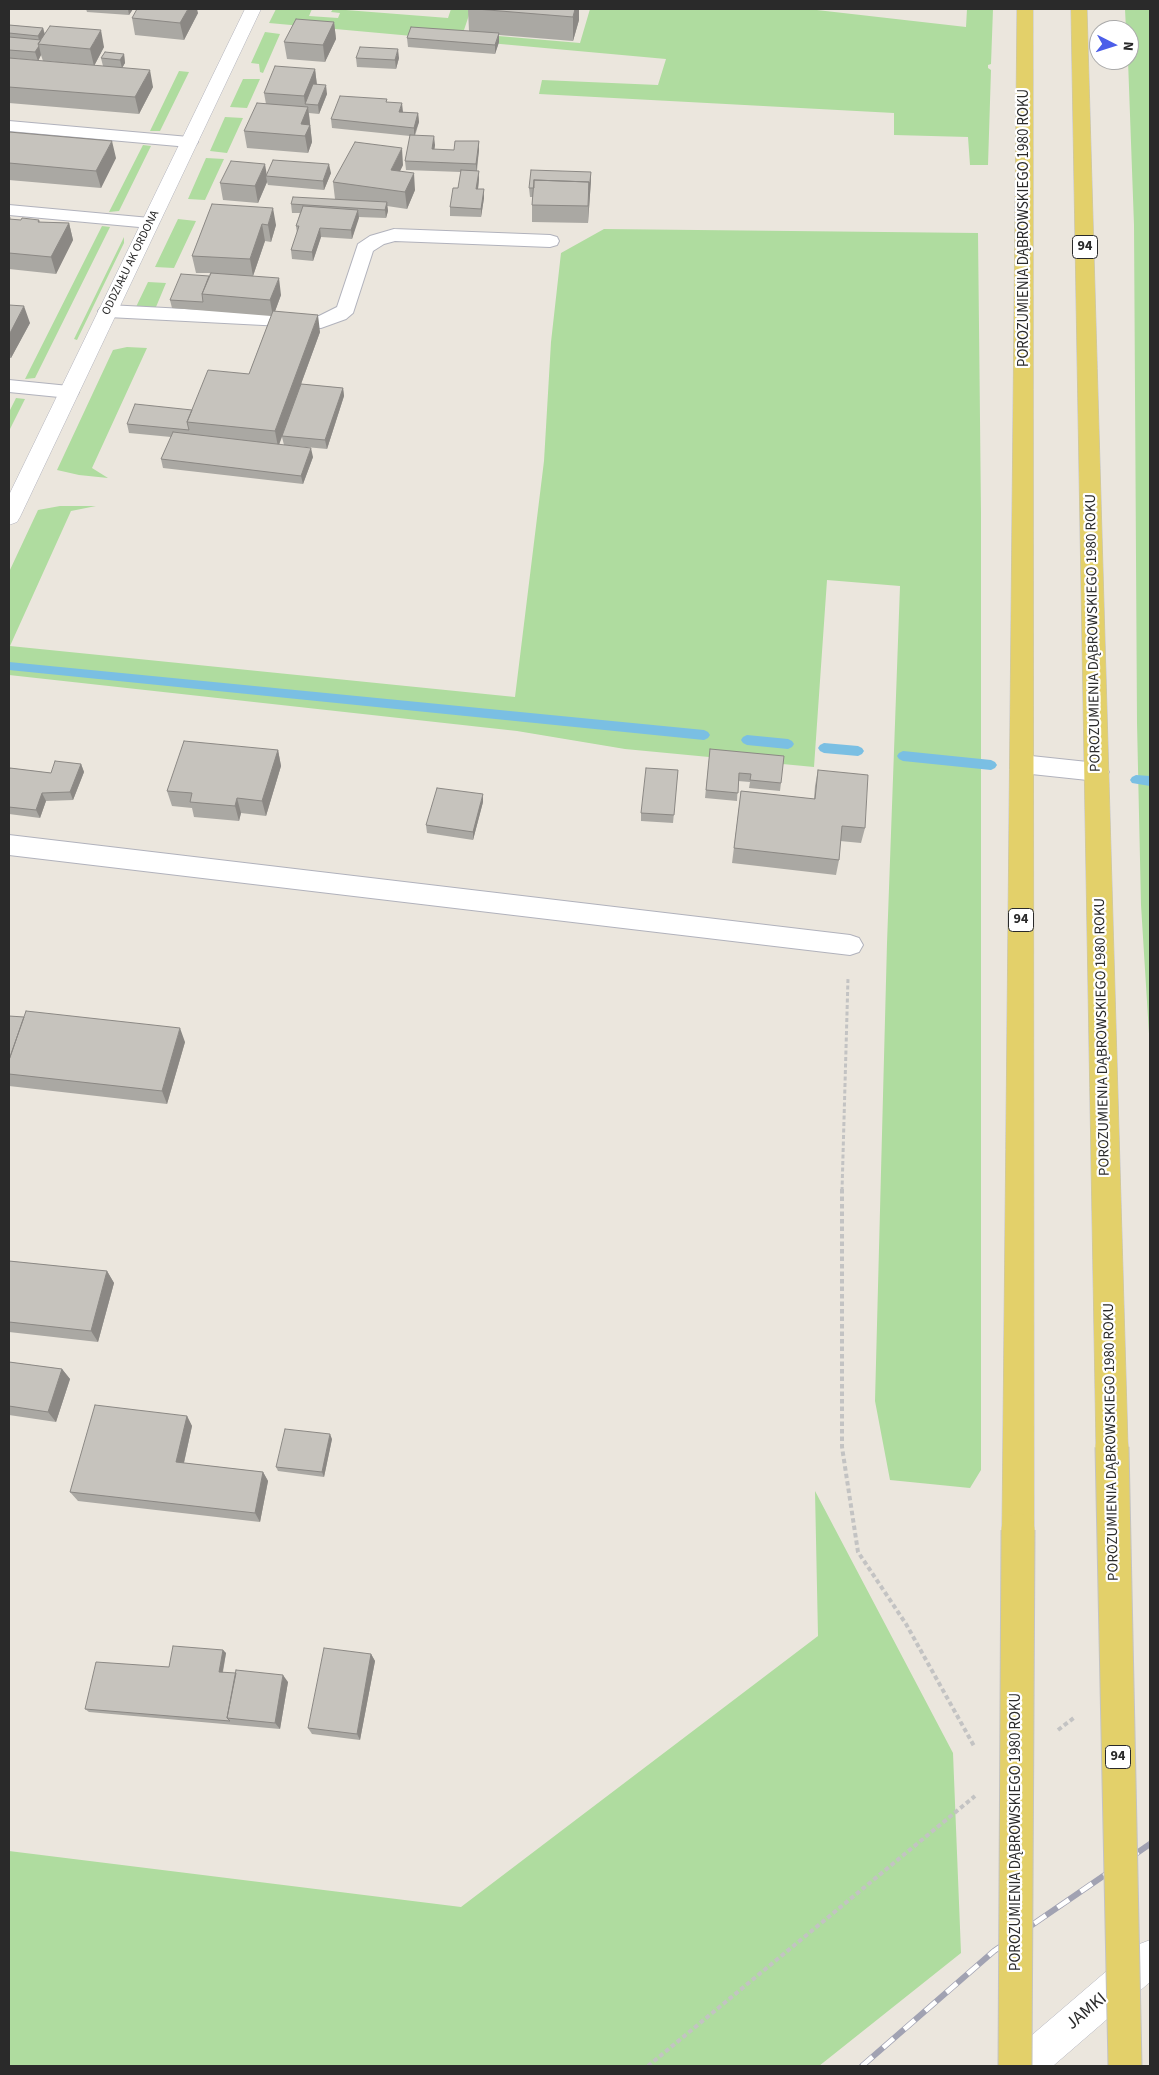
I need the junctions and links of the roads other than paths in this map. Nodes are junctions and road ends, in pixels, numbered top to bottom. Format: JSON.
{"nodes":[{"id":1,"x":253,"y":9,"type":"edge"},
{"id":2,"x":1026,"y":9,"type":"edge"},
{"id":3,"x":1079,"y":9,"type":"edge"},
{"id":4,"x":9,"y":126,"type":"edge"},
{"id":5,"x":189,"y":142,"type":"junction"},
{"id":6,"x":9,"y":210,"type":"edge"},
{"id":7,"x":150,"y":223,"type":"junction"},
{"id":8,"x":550,"y":241,"type":"dead end"},
{"id":9,"x":108,"y":310,"type":"junction"},
{"id":10,"x":9,"y":386,"type":"edge"},
{"id":11,"x":69,"y":392,"type":"junction"},
{"id":12,"x":9,"y":517,"type":"edge"},
{"id":13,"x":1022,"y":764,"type":"junction"},
{"id":14,"x":1097,"y":772,"type":"junction"},
{"id":15,"x":9,"y":845,"type":"edge"},
{"id":16,"x":850,"y":945,"type":"road end"},
{"id":17,"x":1150,"y":1958,"type":"edge"},
{"id":18,"x":1015,"y":2066,"type":"edge"},
{"id":19,"x":1024,"y":2066,"type":"edge"},
{"id":20,"x":1125,"y":2066,"type":"edge"}],
"edges":[{"from":1,"to":5,"type":"street","name":"ODDZIAŁU AK ORDONA"},
{"from":2,"to":13,"type":"main road","name":"POROZUMIENIA DĄBROWSKIEGO 1980 ROKU","number":"94"},
{"from":3,"to":14,"type":"main road","name":"POROZUMIENIA DĄBROWSKIEGO 1980 ROKU","number":"94"},
{"from":4,"to":5,"type":"lane"},
{"from":5,"to":7,"type":"street","name":"ODDZIAŁU AK ORDONA"},
{"from":6,"to":7,"type":"lane"},
{"from":7,"to":9,"type":"street","name":"ODDZIAŁU AK ORDONA"},
{"from":8,"to":9,"type":"lane"},
{"from":9,"to":11,"type":"street","name":"ODDZIAŁU AK ORDONA"},
{"from":10,"to":11,"type":"lane"},
{"from":11,"to":12,"type":"street","name":"ODDZIAŁU AK ORDONA"},
{"from":13,"to":14,"type":"lane"},
{"from":13,"to":18,"type":"main road","name":"POROZUMIENIA DĄBROWSKIEGO 1980 ROKU","number":"94","bridge":true},
{"from":14,"to":20,"type":"main road","name":"POROZUMIENIA DĄBROWSKIEGO 1980 ROKU","number":"94","bridge":true},
{"from":15,"to":16,"type":"lane"},
{"from":17,"to":19,"type":"street","name":"JAMKI"}]}
